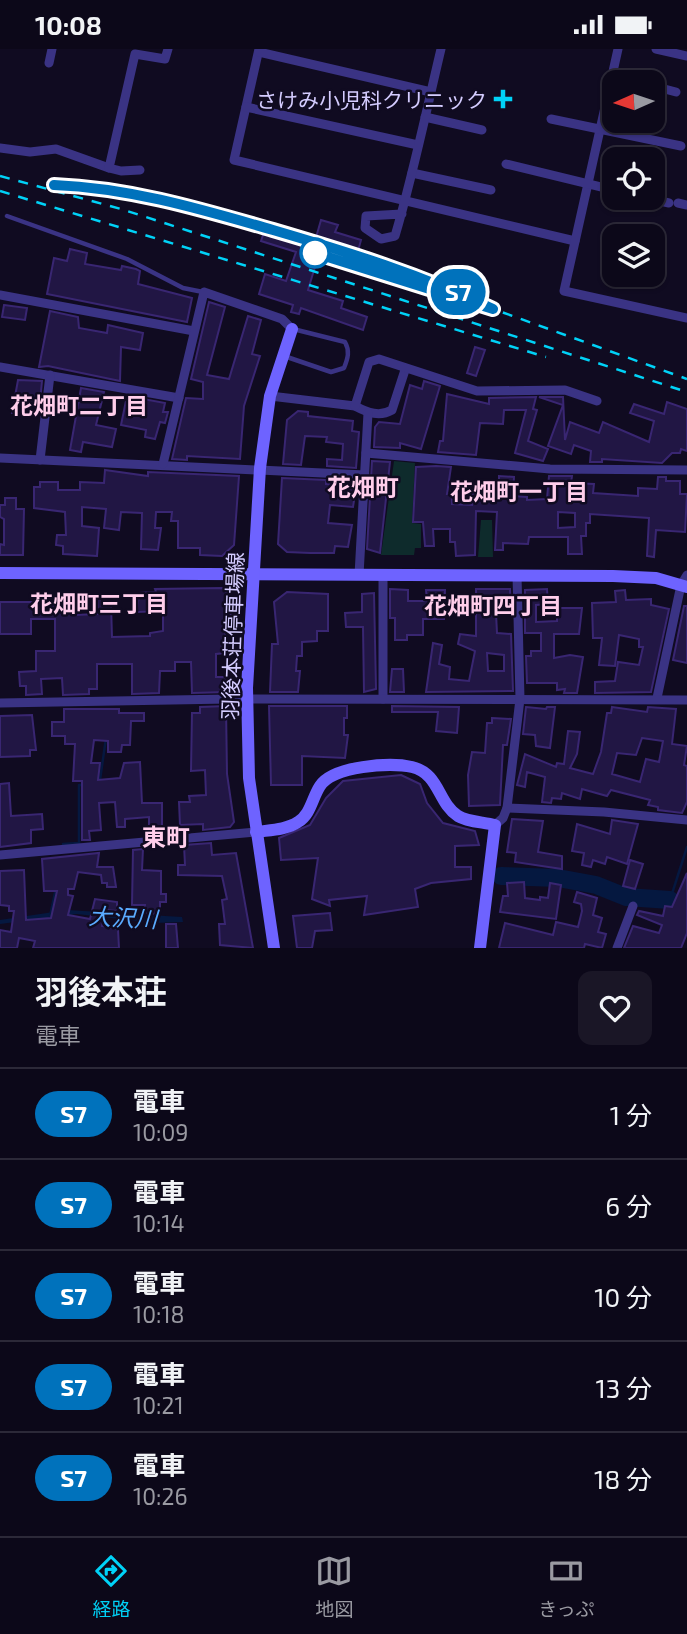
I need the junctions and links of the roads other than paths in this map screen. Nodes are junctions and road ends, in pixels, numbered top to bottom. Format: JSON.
{"nodes":[{"id":1,"x":52,"y":49,"type":"edge"},
{"id":2,"x":168,"y":49,"type":"edge"},
{"id":3,"x":440,"y":49,"type":"edge"},
{"id":4,"x":618,"y":49,"type":"edge"},
{"id":5,"x":656,"y":49,"type":"edge"},
{"id":6,"x":258,"y":50,"type":"edge"},
{"id":7,"x":687,"y":56,"type":"edge"},
{"id":8,"x":49,"y":63,"type":"dead end"},
{"id":9,"x":613,"y":70,"type":"edge"},
{"id":10,"x":665,"y":89,"type":"edge"},
{"id":11,"x":430,"y":92,"type":"junction"},
{"id":12,"x":676,"y":92,"type":"dead end"},
{"id":13,"x":246,"y":107,"type":"junction"},
{"id":14,"x":425,"y":117,"type":"junction"},
{"id":15,"x":602,"y":118,"type":"edge"},
{"id":16,"x":551,"y":119,"type":"dead end"},
{"id":17,"x":482,"y":130,"type":"dead end"},
{"id":18,"x":599,"y":130,"type":"junction"},
{"id":19,"x":418,"y":145,"type":"junction"},
{"id":20,"x":681,"y":146,"type":"dead end"},
{"id":21,"x":0,"y":148,"type":"edge"},
{"id":22,"x":506,"y":164,"type":"dead end"},
{"id":23,"x":109,"y":168,"type":"junction"},
{"id":24,"x":140,"y":170,"type":"dead end"},
{"id":25,"x":412,"y":173,"type":"junction"},
{"id":26,"x":588,"y":183,"type":"junction"},
{"id":27,"x":602,"y":187,"type":"edge"},
{"id":28,"x":491,"y":190,"type":"dead end"},
{"id":29,"x":404,"y":202,"type":"junction"},
{"id":30,"x":402,"y":214,"type":"dead end"},
{"id":31,"x":7,"y":216,"type":"dead end"},
{"id":32,"x":575,"y":241,"type":"junction"},
{"id":33,"x":204,"y":292,"type":"junction"},
{"id":34,"x":0,"y":295,"type":"edge"},
{"id":35,"x":687,"y":318,"type":"edge"},
{"id":36,"x":292,"y":329,"type":"junction"},
{"id":37,"x":194,"y":331,"type":"junction"},
{"id":38,"x":284,"y":356,"type":"junction"},
{"id":39,"x":0,"y":367,"type":"edge"},
{"id":40,"x":405,"y":370,"type":"junction"},
{"id":41,"x":50,"y":375,"type":"junction"},
{"id":42,"x":270,"y":396,"type":"junction"},
{"id":43,"x":179,"y":398,"type":"junction"},
{"id":44,"x":597,"y":401,"type":"dead end"},
{"id":45,"x":355,"y":406,"type":"junction"},
{"id":46,"x":368,"y":413,"type":"junction"},
{"id":47,"x":366,"y":453,"type":"junction"},
{"id":48,"x":0,"y":459,"type":"edge"},
{"id":49,"x":40,"y":460,"type":"junction"},
{"id":50,"x":163,"y":464,"type":"junction"},
{"id":51,"x":260,"y":468,"type":"junction"},
{"id":52,"x":687,"y":470,"type":"edge"},
{"id":53,"x":365,"y":475,"type":"junction"},
{"id":54,"x":0,"y":573,"type":"edge"},
{"id":55,"x":253,"y":573,"type":"junction"},
{"id":56,"x":383,"y":574,"type":"junction"},
{"id":57,"x":359,"y":575,"type":"junction"},
{"id":58,"x":517,"y":575,"type":"junction"},
{"id":59,"x":685,"y":582,"type":"edge"},
{"id":60,"x":657,"y":698,"type":"junction"},
{"id":61,"x":247,"y":699,"type":"junction"},
{"id":62,"x":383,"y":699,"type":"junction"},
{"id":63,"x":520,"y":699,"type":"junction"},
{"id":64,"x":687,"y":701,"type":"edge"},
{"id":65,"x":0,"y":703,"type":"edge"},
{"id":66,"x":507,"y":808,"type":"junction"},
{"id":67,"x":686,"y":820,"type":"edge"},
{"id":68,"x":495,"y":825,"type":"junction"},
{"id":69,"x":256,"y":832,"type":"junction"},
{"id":70,"x":0,"y":855,"type":"edge"},
{"id":71,"x":633,"y":906,"type":"dead end"},
{"id":72,"x":274,"y":948,"type":"edge"},
{"id":73,"x":480,"y":948,"type":"edge"},
{"id":74,"x":617,"y":948,"type":"edge"}],
"edges":[{"from":1,"to":8,"type":"street"},
{"from":2,"to":23,"type":"street"},
{"from":3,"to":11,"type":"street"},
{"from":4,"to":9,"type":"street"},
{"from":5,"to":7,"type":"street"},
{"from":6,"to":11,"type":"street"},
{"from":6,"to":13,"type":"street"},
{"from":10,"to":12,"type":"street"},
{"from":11,"to":14,"type":"street"},
{"from":13,"to":19,"type":"street"},
{"from":13,"to":29,"type":"street"},
{"from":14,"to":17,"type":"street"},
{"from":14,"to":19,"type":"street"},
{"from":15,"to":18,"type":"street"},
{"from":16,"to":18,"type":"street"},
{"from":18,"to":20,"type":"street"},
{"from":18,"to":26,"type":"street"},
{"from":19,"to":25,"type":"street"},
{"from":21,"to":23,"type":"street"},
{"from":22,"to":26,"type":"street"},
{"from":23,"to":24,"type":"street"},
{"from":25,"to":28,"type":"street"},
{"from":25,"to":29,"type":"street"},
{"from":26,"to":27,"type":"street"},
{"from":26,"to":32,"type":"street"},
{"from":29,"to":30,"type":"street"},
{"from":29,"to":32,"type":"street"},
{"from":31,"to":33,"type":"lane"},
{"from":32,"to":35,"type":"street"},
{"from":33,"to":36,"type":"street"},
{"from":33,"to":37,"type":"street"},
{"from":34,"to":37,"type":"street"},
{"from":36,"to":38,"type":"street","name":"羽後本荘停車場線"},
{"from":36,"to":38,"type":"lane"},
{"from":37,"to":43,"type":"street"},
{"from":38,"to":42,"type":"street","name":"羽後本荘停車場線"},
{"from":39,"to":41,"type":"street"},
{"from":40,"to":44,"type":"street"},
{"from":40,"to":45,"type":"street"},
{"from":40,"to":46,"type":"street"},
{"from":41,"to":43,"type":"street"},
{"from":41,"to":49,"type":"street"},
{"from":42,"to":45,"type":"street"},
{"from":42,"to":51,"type":"street","name":"羽後本荘停車場線"},
{"from":43,"to":50,"type":"street"},
{"from":45,"to":46,"type":"street"},
{"from":46,"to":47,"type":"street"},
{"from":47,"to":52,"type":"street"},
{"from":47,"to":53,"type":"street"},
{"from":48,"to":49,"type":"street"},
{"from":49,"to":50,"type":"street"},
{"from":50,"to":51,"type":"street"},
{"from":51,"to":53,"type":"street"},
{"from":51,"to":55,"type":"street","name":"羽後本荘停車場線"},
{"from":53,"to":57,"type":"street"},
{"from":54,"to":55,"type":"street"},
{"from":55,"to":57,"type":"street"},
{"from":55,"to":61,"type":"street","name":"羽後本荘停車場線"},
{"from":56,"to":57,"type":"street"},
{"from":56,"to":58,"type":"street"},
{"from":56,"to":62,"type":"street"},
{"from":58,"to":59,"type":"street"},
{"from":58,"to":63,"type":"street"},
{"from":59,"to":60,"type":"street"},
{"from":60,"to":63,"type":"street"},
{"from":60,"to":64,"type":"street"},
{"from":61,"to":62,"type":"street"},
{"from":61,"to":65,"type":"street"},
{"from":61,"to":69,"type":"street","name":"羽後本荘停車場線"},
{"from":62,"to":63,"type":"street"},
{"from":63,"to":66,"type":"street"},
{"from":66,"to":67,"type":"street"},
{"from":66,"to":68,"type":"street"},
{"from":68,"to":69,"type":"street"},
{"from":68,"to":73,"type":"street"},
{"from":69,"to":70,"type":"street"},
{"from":69,"to":72,"type":"street","name":"羽後本荘停車場線"},
{"from":71,"to":74,"type":"street"}]}
